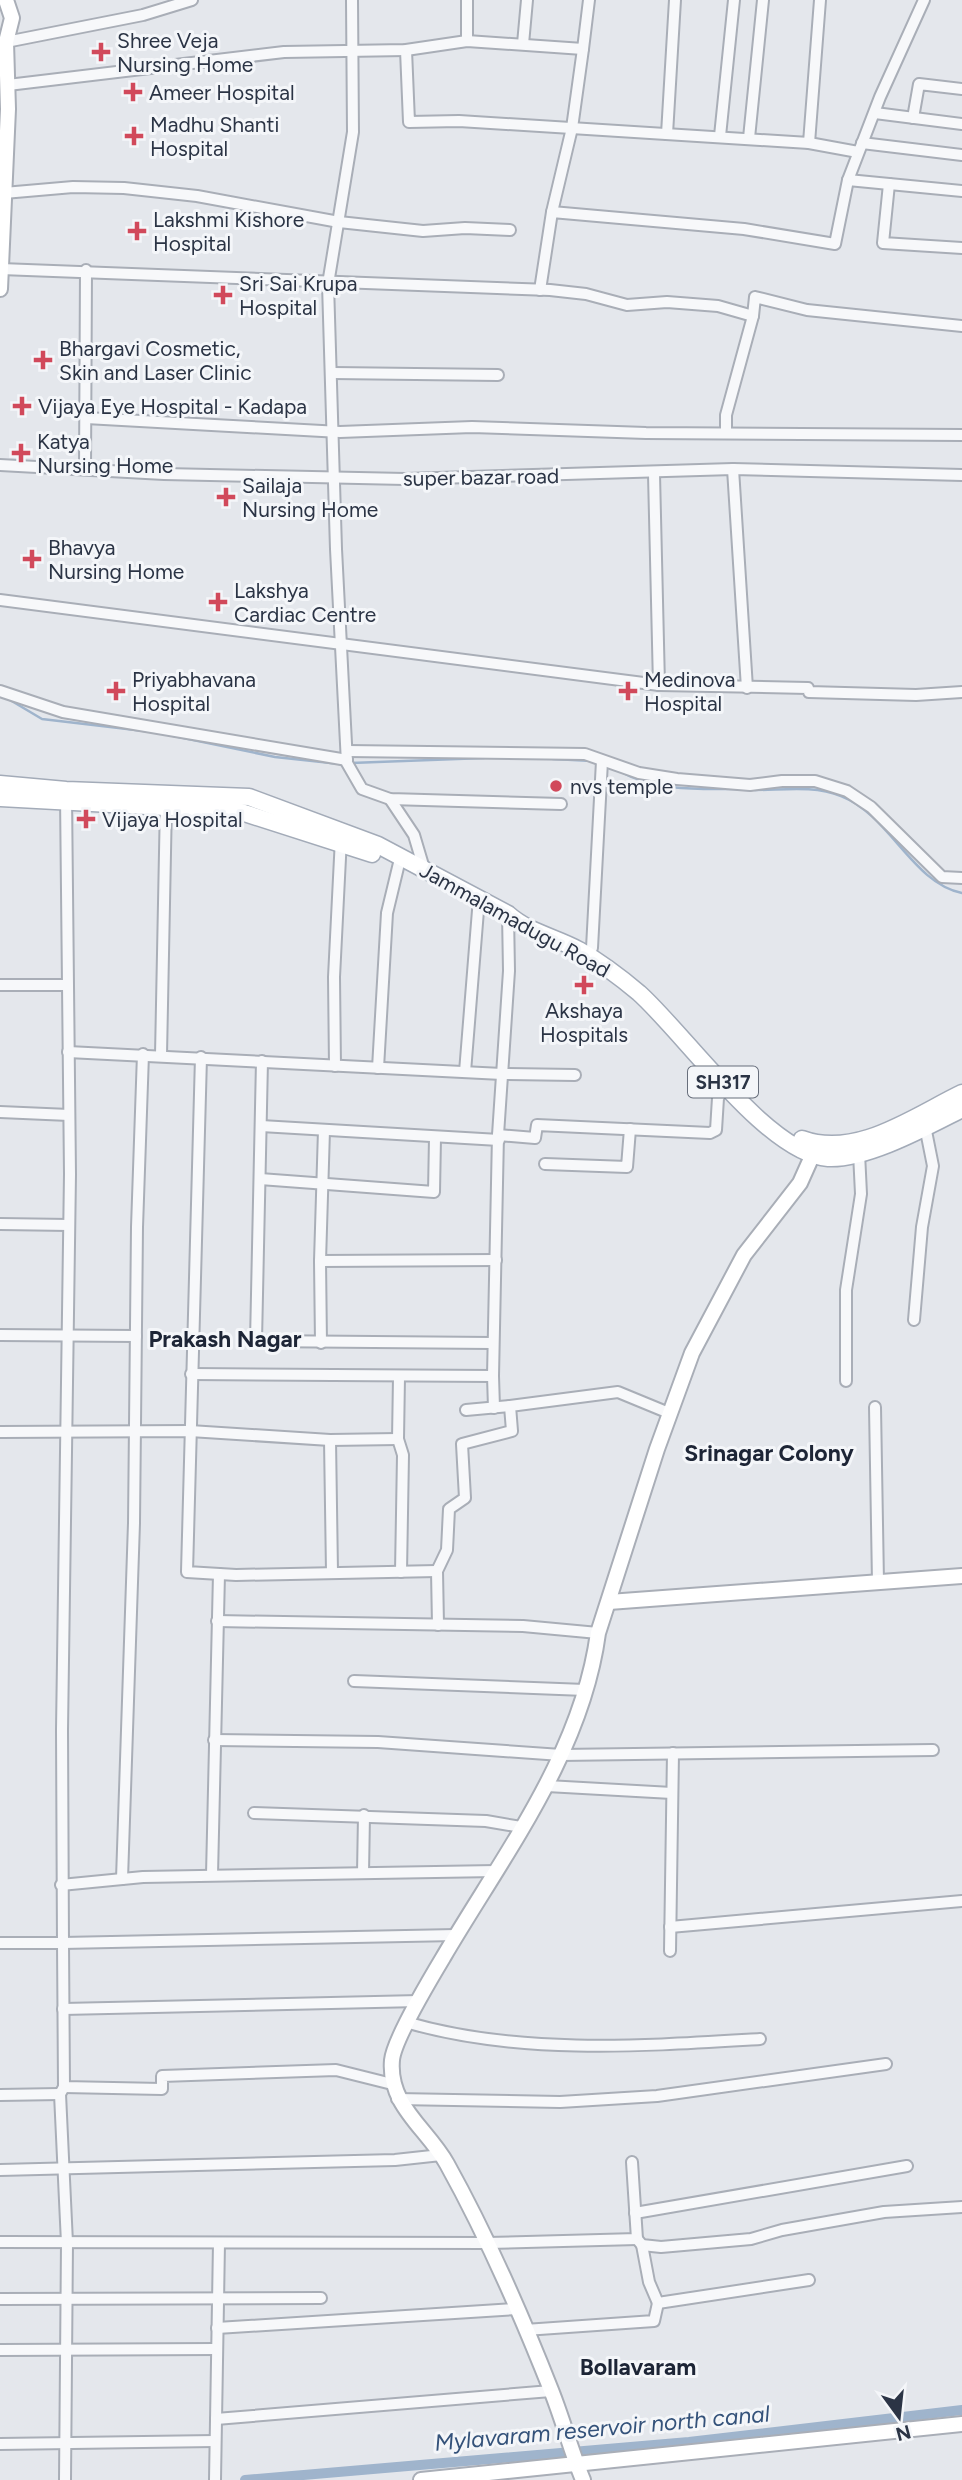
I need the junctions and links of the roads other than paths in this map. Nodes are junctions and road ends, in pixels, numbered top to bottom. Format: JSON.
{"nodes":[{"id":1,"x":6,"y":0,"type":"edge"},
{"id":2,"x":192,"y":0,"type":"edge"},
{"id":3,"x":352,"y":0,"type":"edge"},
{"id":4,"x":467,"y":0,"type":"edge"},
{"id":5,"x":527,"y":0,"type":"edge"},
{"id":6,"x":589,"y":0,"type":"edge"},
{"id":7,"x":675,"y":0,"type":"edge"},
{"id":8,"x":734,"y":0,"type":"edge"},
{"id":9,"x":763,"y":0,"type":"edge"},
{"id":10,"x":820,"y":0,"type":"edge"},
{"id":11,"x":924,"y":0,"type":"edge"},
{"id":12,"x":6,"y":29,"type":"edge"},
{"id":13,"x":467,"y":41,"type":"junction"},
{"id":14,"x":523,"y":44,"type":"junction"},
{"id":15,"x":583,"y":49,"type":"junction"},
{"id":16,"x":406,"y":50,"type":"junction"},
{"id":17,"x":354,"y":51,"type":"junction"},
{"id":18,"x":8,"y":85,"type":"junction"},
{"id":19,"x":962,"y":89,"type":"edge"},
{"id":20,"x":4,"y":109,"type":"edge"},
{"id":21,"x":875,"y":113,"type":"junction"},
{"id":22,"x":913,"y":118,"type":"junction"},
{"id":23,"x":962,"y":124,"type":"edge"},
{"id":24,"x":572,"y":128,"type":"junction"},
{"id":25,"x":667,"y":134,"type":"junction"},
{"id":26,"x":720,"y":136,"type":"junction"},
{"id":27,"x":749,"y":138,"type":"junction"},
{"id":28,"x":809,"y":144,"type":"junction"},
{"id":29,"x":860,"y":148,"type":"junction"},
{"id":30,"x":962,"y":155,"type":"edge"},
{"id":31,"x":848,"y":180,"type":"junction"},
{"id":32,"x":3,"y":183,"type":"edge"},
{"id":33,"x":890,"y":184,"type":"junction"},
{"id":34,"x":962,"y":191,"type":"edge"},
{"id":35,"x":552,"y":212,"type":"junction"},
{"id":36,"x":339,"y":222,"type":"junction"},
{"id":37,"x":1,"y":224,"type":"edge"},
{"id":38,"x":510,"y":230,"type":"dead end"},
{"id":39,"x":962,"y":248,"type":"edge"},
{"id":40,"x":1,"y":269,"type":"edge"},
{"id":41,"x":86,"y":270,"type":"junction"},
{"id":42,"x":328,"y":284,"type":"junction"},
{"id":43,"x":0,"y":289,"type":"edge"},
{"id":44,"x":540,"y":290,"type":"junction"},
{"id":45,"x":752,"y":316,"type":"junction"},
{"id":46,"x":962,"y":326,"type":"edge"},
{"id":47,"x":332,"y":373,"type":"junction"},
{"id":48,"x":498,"y":375,"type":"dead end"},
{"id":49,"x":86,"y":418,"type":"junction"},
{"id":50,"x":333,"y":431,"type":"junction"},
{"id":51,"x":726,"y":433,"type":"junction"},
{"id":52,"x":962,"y":435,"type":"edge"},
{"id":53,"x":0,"y":465,"type":"edge"},
{"id":54,"x":85,"y":469,"type":"junction"},
{"id":55,"x":733,"y":469,"type":"junction"},
{"id":56,"x":654,"y":474,"type":"junction"},
{"id":57,"x":962,"y":475,"type":"edge"},
{"id":58,"x":336,"y":478,"type":"junction"},
{"id":59,"x":0,"y":600,"type":"edge"},
{"id":60,"x":342,"y":643,"type":"junction"},
{"id":61,"x":659,"y":685,"type":"junction"},
{"id":62,"x":747,"y":688,"type":"junction"},
{"id":63,"x":0,"y":691,"type":"edge"},
{"id":64,"x":962,"y":692,"type":"edge"},
{"id":65,"x":347,"y":756,"type":"junction"},
{"id":66,"x":602,"y":761,"type":"junction"},
{"id":67,"x":0,"y":783,"type":"edge"},
{"id":68,"x":66,"y":796,"type":"junction"},
{"id":69,"x":0,"y":798,"type":"edge"},
{"id":70,"x":390,"y":799,"type":"junction"},
{"id":71,"x":166,"y":800,"type":"junction"},
{"id":72,"x":561,"y":804,"type":"dead end"},
{"id":73,"x":341,"y":836,"type":"junction"},
{"id":74,"x":399,"y":863,"type":"junction"},
{"id":75,"x":425,"y":872,"type":"junction"},
{"id":76,"x":962,"y":878,"type":"edge"},
{"id":77,"x":479,"y":902,"type":"junction"},
{"id":78,"x":512,"y":919,"type":"junction"},
{"id":79,"x":592,"y":948,"type":"junction"},
{"id":80,"x":0,"y":985,"type":"edge"},
{"id":81,"x":67,"y":985,"type":"junction"},
{"id":82,"x":68,"y":1052,"type":"junction"},
{"id":83,"x":144,"y":1054,"type":"junction"},
{"id":84,"x":161,"y":1055,"type":"junction"},
{"id":85,"x":201,"y":1058,"type":"junction"},
{"id":86,"x":262,"y":1061,"type":"junction"},
{"id":87,"x":335,"y":1066,"type":"junction"},
{"id":88,"x":378,"y":1068,"type":"junction"},
{"id":89,"x":464,"y":1072,"type":"junction"},
{"id":90,"x":502,"y":1074,"type":"junction"},
{"id":91,"x":575,"y":1075,"type":"dead end"},
{"id":92,"x":726,"y":1086,"type":"junction"},
{"id":93,"x":962,"y":1093,"type":"edge"},
{"id":94,"x":962,"y":1109,"type":"edge"},
{"id":95,"x":0,"y":1112,"type":"edge"},
{"id":96,"x":69,"y":1115,"type":"junction"},
{"id":97,"x":261,"y":1126,"type":"junction"},
{"id":98,"x":925,"y":1126,"type":"junction"},
{"id":99,"x":906,"y":1128,"type":"junction"},
{"id":100,"x":630,"y":1129,"type":"junction"},
{"id":101,"x":324,"y":1130,"type":"junction"},
{"id":102,"x":435,"y":1138,"type":"junction"},
{"id":103,"x":498,"y":1138,"type":"junction"},
{"id":104,"x":814,"y":1149,"type":"junction"},
{"id":105,"x":859,"y":1153,"type":"junction"},
{"id":106,"x":545,"y":1164,"type":"dead end"},
{"id":107,"x":260,"y":1179,"type":"junction"},
{"id":108,"x":322,"y":1183,"type":"junction"},
{"id":109,"x":0,"y":1224,"type":"edge"},
{"id":110,"x":69,"y":1225,"type":"junction"},
{"id":111,"x":496,"y":1260,"type":"junction"},
{"id":112,"x":320,"y":1261,"type":"junction"},
{"id":113,"x":914,"y":1320,"type":"dead end"},
{"id":114,"x":0,"y":1335,"type":"edge"},
{"id":115,"x":66,"y":1336,"type":"junction"},
{"id":116,"x":136,"y":1336,"type":"junction"},
{"id":117,"x":321,"y":1343,"type":"junction"},
{"id":118,"x":492,"y":1343,"type":"junction"},
{"id":119,"x":191,"y":1374,"type":"junction"},
{"id":120,"x":399,"y":1377,"type":"junction"},
{"id":121,"x":493,"y":1377,"type":"junction"},
{"id":122,"x":846,"y":1381,"type":"dead end"},
{"id":123,"x":510,"y":1406,"type":"junction"},
{"id":124,"x":875,"y":1407,"type":"dead end"},
{"id":125,"x":494,"y":1408,"type":"junction"},
{"id":126,"x":466,"y":1410,"type":"dead end"},
{"id":127,"x":669,"y":1413,"type":"junction"},
{"id":128,"x":65,"y":1430,"type":"junction"},
{"id":129,"x":135,"y":1431,"type":"junction"},
{"id":130,"x":0,"y":1432,"type":"edge"},
{"id":131,"x":190,"y":1432,"type":"junction"},
{"id":132,"x":331,"y":1440,"type":"junction"},
{"id":133,"x":398,"y":1440,"type":"junction"},
{"id":134,"x":437,"y":1571,"type":"junction"},
{"id":135,"x":332,"y":1572,"type":"junction"},
{"id":136,"x":401,"y":1572,"type":"junction"},
{"id":137,"x":219,"y":1574,"type":"junction"},
{"id":138,"x":962,"y":1576,"type":"edge"},
{"id":139,"x":877,"y":1582,"type":"junction"},
{"id":140,"x":608,"y":1602,"type":"junction"},
{"id":141,"x":217,"y":1621,"type":"junction"},
{"id":142,"x":438,"y":1625,"type":"junction"},
{"id":143,"x":598,"y":1633,"type":"junction"},
{"id":144,"x":354,"y":1681,"type":"dead end"},
{"id":145,"x":585,"y":1690,"type":"junction"},
{"id":146,"x":214,"y":1740,"type":"junction"},
{"id":147,"x":933,"y":1750,"type":"dead end"},
{"id":148,"x":673,"y":1754,"type":"junction"},
{"id":149,"x":561,"y":1755,"type":"junction"},
{"id":150,"x":547,"y":1786,"type":"junction"},
{"id":151,"x":672,"y":1793,"type":"junction"},
{"id":152,"x":254,"y":1813,"type":"dead end"},
{"id":153,"x":364,"y":1815,"type":"junction"},
{"id":154,"x":521,"y":1827,"type":"junction"},
{"id":155,"x":496,"y":1871,"type":"junction"},
{"id":156,"x":363,"y":1873,"type":"junction"},
{"id":157,"x":212,"y":1875,"type":"junction"},
{"id":158,"x":122,"y":1879,"type":"junction"},
{"id":159,"x":61,"y":1885,"type":"junction"},
{"id":160,"x":962,"y":1901,"type":"edge"},
{"id":161,"x":670,"y":1927,"type":"junction"},
{"id":162,"x":456,"y":1935,"type":"junction"},
{"id":163,"x":0,"y":1943,"type":"edge"},
{"id":164,"x":63,"y":1943,"type":"junction"},
{"id":165,"x":670,"y":1951,"type":"dead end"},
{"id":166,"x":419,"y":2001,"type":"junction"},
{"id":167,"x":63,"y":2009,"type":"junction"},
{"id":168,"x":409,"y":2023,"type":"junction"},
{"id":169,"x":760,"y":2039,"type":"dead end"},
{"id":170,"x":886,"y":2064,"type":"dead end"},
{"id":171,"x":62,"y":2091,"type":"junction"},
{"id":172,"x":396,"y":2092,"type":"junction"},
{"id":173,"x":0,"y":2095,"type":"edge"},
{"id":174,"x":440,"y":2155,"type":"junction"},
{"id":175,"x":632,"y":2162,"type":"dead end"},
{"id":176,"x":907,"y":2166,"type":"dead end"},
{"id":177,"x":0,"y":2170,"type":"edge"},
{"id":178,"x":65,"y":2170,"type":"junction"},
{"id":179,"x":962,"y":2207,"type":"edge"},
{"id":180,"x":635,"y":2213,"type":"junction"},
{"id":181,"x":0,"y":2242,"type":"edge"},
{"id":182,"x":639,"y":2242,"type":"junction"},
{"id":183,"x":67,"y":2243,"type":"junction"},
{"id":184,"x":219,"y":2243,"type":"junction"},
{"id":185,"x":487,"y":2244,"type":"junction"},
{"id":186,"x":809,"y":2280,"type":"dead end"},
{"id":187,"x":218,"y":2298,"type":"junction"},
{"id":188,"x":321,"y":2298,"type":"dead end"},
{"id":189,"x":0,"y":2299,"type":"edge"},
{"id":190,"x":66,"y":2299,"type":"junction"},
{"id":191,"x":658,"y":2303,"type":"junction"},
{"id":192,"x":516,"y":2309,"type":"junction"},
{"id":193,"x":217,"y":2328,"type":"junction"},
{"id":194,"x":525,"y":2330,"type":"junction"},
{"id":195,"x":65,"y":2349,"type":"junction"},
{"id":196,"x":217,"y":2349,"type":"junction"},
{"id":197,"x":0,"y":2350,"type":"edge"},
{"id":198,"x":551,"y":2391,"type":"junction"},
{"id":199,"x":216,"y":2419,"type":"junction"},
{"id":200,"x":962,"y":2424,"type":"edge"},
{"id":201,"x":215,"y":2441,"type":"junction"},
{"id":202,"x":65,"y":2443,"type":"junction"},
{"id":203,"x":0,"y":2444,"type":"edge"},
{"id":204,"x":577,"y":2465,"type":"junction"},
{"id":205,"x":65,"y":2480,"type":"edge"},
{"id":206,"x":215,"y":2480,"type":"edge"},
{"id":207,"x":421,"y":2480,"type":"edge"},
{"id":208,"x":583,"y":2480,"type":"edge"}],
"edges":[{"from":1,"to":12,"type":"main road"},
{"from":2,"to":12,"type":"street"},
{"from":3,"to":17,"type":"street"},
{"from":4,"to":13,"type":"street"},
{"from":5,"to":14,"type":"street"},
{"from":6,"to":15,"type":"street"},
{"from":7,"to":25,"type":"street"},
{"from":8,"to":26,"type":"street"},
{"from":9,"to":27,"type":"street"},
{"from":10,"to":28,"type":"street"},
{"from":11,"to":21,"type":"street"},
{"from":12,"to":18,"type":"main road"},
{"from":13,"to":14,"type":"street"},
{"from":13,"to":16,"type":"street"},
{"from":14,"to":15,"type":"street"},
{"from":15,"to":24,"type":"street"},
{"from":16,"to":17,"type":"street"},
{"from":16,"to":24,"type":"street"},
{"from":17,"to":18,"type":"street"},
{"from":17,"to":36,"type":"street"},
{"from":18,"to":20,"type":"main road"},
{"from":19,"to":22,"type":"street"},
{"from":20,"to":32,"type":"main road"},
{"from":21,"to":22,"type":"street"},
{"from":21,"to":29,"type":"street"},
{"from":22,"to":23,"type":"street"},
{"from":24,"to":25,"type":"street"},
{"from":24,"to":35,"type":"street"},
{"from":25,"to":26,"type":"street"},
{"from":26,"to":27,"type":"street"},
{"from":27,"to":28,"type":"street"},
{"from":28,"to":29,"type":"street"},
{"from":29,"to":30,"type":"street"},
{"from":29,"to":31,"type":"street"},
{"from":31,"to":33,"type":"street"},
{"from":31,"to":35,"type":"street"},
{"from":32,"to":36,"type":"street"},
{"from":32,"to":37,"type":"main road"},
{"from":33,"to":34,"type":"street"},
{"from":33,"to":39,"type":"street"},
{"from":35,"to":44,"type":"street"},
{"from":36,"to":38,"type":"street"},
{"from":36,"to":42,"type":"street"},
{"from":37,"to":40,"type":"main road"},
{"from":40,"to":41,"type":"street"},
{"from":40,"to":43,"type":"main road"},
{"from":41,"to":42,"type":"street"},
{"from":41,"to":49,"type":"street"},
{"from":42,"to":44,"type":"street"},
{"from":42,"to":47,"type":"street"},
{"from":44,"to":45,"type":"street"},
{"from":45,"to":46,"type":"street"},
{"from":45,"to":51,"type":"street"},
{"from":47,"to":48,"type":"street"},
{"from":47,"to":50,"type":"street"},
{"from":49,"to":50,"type":"street"},
{"from":49,"to":54,"type":"street"},
{"from":50,"to":51,"type":"street"},
{"from":50,"to":58,"type":"street"},
{"from":51,"to":52,"type":"street"},
{"from":53,"to":54,"type":"street","name":"super bazar road"},
{"from":54,"to":58,"type":"street","name":"super bazar road"},
{"from":55,"to":56,"type":"street","name":"super bazar road"},
{"from":55,"to":57,"type":"street","name":"super bazar road"},
{"from":55,"to":62,"type":"street"},
{"from":56,"to":58,"type":"street","name":"super bazar road"},
{"from":56,"to":61,"type":"street"},
{"from":58,"to":60,"type":"street"},
{"from":59,"to":60,"type":"street"},
{"from":60,"to":61,"type":"street"},
{"from":60,"to":65,"type":"street"},
{"from":61,"to":62,"type":"street"},
{"from":62,"to":64,"type":"street"},
{"from":63,"to":65,"type":"street"},
{"from":65,"to":66,"type":"street"},
{"from":65,"to":70,"type":"street"},
{"from":66,"to":76,"type":"street"},
{"from":66,"to":79,"type":"street"},
{"from":67,"to":68,"type":"main road","name":"Jammalamadugu Road","number":"SH317"},
{"from":68,"to":69,"type":"main road","number":"SH317"},
{"from":68,"to":71,"type":"main road","name":"Jammalamadugu Road","number":"SH317"},
{"from":68,"to":81,"type":"street"},
{"from":70,"to":72,"type":"street"},
{"from":70,"to":75,"type":"street"},
{"from":71,"to":73,"type":"main road","name":"Jammalamadugu Road","number":"SH317"},
{"from":71,"to":84,"type":"street"},
{"from":73,"to":74,"type":"main road","name":"Jammalamadugu Road","number":"SH317"},
{"from":73,"to":87,"type":"street"},
{"from":74,"to":75,"type":"main road","name":"Jammalamadugu Road","number":"SH317"},
{"from":74,"to":77,"type":"main road","number":"SH317"},
{"from":74,"to":88,"type":"street"},
{"from":75,"to":77,"type":"main road","name":"Jammalamadugu Road","number":"SH317"},
{"from":77,"to":78,"type":"main road","name":"Jammalamadugu Road","number":"SH317"},
{"from":77,"to":89,"type":"street"},
{"from":78,"to":79,"type":"main road"},
{"from":78,"to":90,"type":"street"},
{"from":78,"to":92,"type":"main road","name":"Jammalamadugu Road","number":"SH317"},
{"from":79,"to":104,"type":"main road"},
{"from":80,"to":81,"type":"street"},
{"from":81,"to":82,"type":"street"},
{"from":82,"to":83,"type":"street"},
{"from":82,"to":96,"type":"street"},
{"from":83,"to":84,"type":"street"},
{"from":83,"to":116,"type":"street"},
{"from":84,"to":85,"type":"street"},
{"from":85,"to":86,"type":"street"},
{"from":85,"to":119,"type":"street"},
{"from":86,"to":87,"type":"street"},
{"from":86,"to":97,"type":"street"},
{"from":87,"to":88,"type":"street"},
{"from":88,"to":89,"type":"street"},
{"from":89,"to":90,"type":"street"},
{"from":90,"to":91,"type":"street"},
{"from":90,"to":103,"type":"street"},
{"from":92,"to":100,"type":"street"},
{"from":92,"to":104,"type":"main road","name":"Jammalamadugu Road","number":"SH317"},
{"from":93,"to":99,"type":"main road"},
{"from":94,"to":98,"type":"main road","name":"Jammalamadugu Road","number":"SH317"},
{"from":95,"to":96,"type":"street"},
{"from":96,"to":110,"type":"street"},
{"from":97,"to":101,"type":"street"},
{"from":97,"to":107,"type":"street"},
{"from":98,"to":99,"type":"main road","name":"Jammalamadugu Road","number":"SH317"},
{"from":98,"to":113,"type":"street"},
{"from":99,"to":104,"type":"main road"},
{"from":99,"to":105,"type":"main road","name":"Jammalamadugu Road","number":"SH317"},
{"from":100,"to":103,"type":"street"},
{"from":100,"to":106,"type":"street"},
{"from":101,"to":102,"type":"street"},
{"from":101,"to":108,"type":"street"},
{"from":102,"to":103,"type":"street"},
{"from":102,"to":108,"type":"street"},
{"from":103,"to":111,"type":"street"},
{"from":104,"to":105,"type":"main road","name":"Jammalamadugu Road","number":"SH317"},
{"from":104,"to":127,"type":"main road"},
{"from":105,"to":122,"type":"street"},
{"from":107,"to":108,"type":"street"},
{"from":107,"to":117,"type":"street"},
{"from":108,"to":112,"type":"street"},
{"from":109,"to":110,"type":"street"},
{"from":110,"to":115,"type":"street"},
{"from":111,"to":112,"type":"street"},
{"from":111,"to":118,"type":"street"},
{"from":112,"to":117,"type":"street"},
{"from":114,"to":115,"type":"street"},
{"from":115,"to":116,"type":"street"},
{"from":115,"to":128,"type":"street"},
{"from":116,"to":129,"type":"street"},
{"from":117,"to":118,"type":"street"},
{"from":118,"to":121,"type":"street"},
{"from":119,"to":120,"type":"street"},
{"from":119,"to":131,"type":"street"},
{"from":120,"to":121,"type":"street"},
{"from":120,"to":133,"type":"street"},
{"from":121,"to":125,"type":"street"},
{"from":123,"to":125,"type":"street"},
{"from":123,"to":127,"type":"street"},
{"from":123,"to":134,"type":"street"},
{"from":124,"to":139,"type":"street"},
{"from":125,"to":126,"type":"street"},
{"from":127,"to":140,"type":"main road"},
{"from":128,"to":129,"type":"street"},
{"from":128,"to":130,"type":"street"},
{"from":128,"to":159,"type":"street"},
{"from":129,"to":131,"type":"street"},
{"from":129,"to":158,"type":"street"},
{"from":131,"to":132,"type":"street"},
{"from":131,"to":137,"type":"street"},
{"from":132,"to":133,"type":"street"},
{"from":132,"to":135,"type":"street"},
{"from":133,"to":136,"type":"street"},
{"from":134,"to":136,"type":"street"},
{"from":134,"to":142,"type":"street"},
{"from":135,"to":136,"type":"street"},
{"from":135,"to":137,"type":"street"},
{"from":137,"to":141,"type":"street"},
{"from":138,"to":139,"type":"main road"},
{"from":139,"to":140,"type":"main road"},
{"from":140,"to":143,"type":"main road"},
{"from":141,"to":142,"type":"street"},
{"from":141,"to":146,"type":"street"},
{"from":142,"to":143,"type":"street"},
{"from":143,"to":145,"type":"main road"},
{"from":144,"to":145,"type":"street"},
{"from":145,"to":149,"type":"main road"},
{"from":146,"to":149,"type":"street"},
{"from":146,"to":157,"type":"street"},
{"from":147,"to":148,"type":"street"},
{"from":148,"to":149,"type":"street"},
{"from":148,"to":151,"type":"street"},
{"from":149,"to":150,"type":"main road"},
{"from":150,"to":151,"type":"street"},
{"from":150,"to":154,"type":"main road"},
{"from":151,"to":161,"type":"street"},
{"from":152,"to":153,"type":"street"},
{"from":153,"to":154,"type":"street"},
{"from":153,"to":156,"type":"street"},
{"from":154,"to":155,"type":"main road"},
{"from":155,"to":156,"type":"street"},
{"from":155,"to":162,"type":"main road"},
{"from":156,"to":157,"type":"street"},
{"from":157,"to":158,"type":"street"},
{"from":158,"to":159,"type":"street"},
{"from":159,"to":164,"type":"street"},
{"from":160,"to":161,"type":"street"},
{"from":161,"to":165,"type":"street"},
{"from":162,"to":164,"type":"street"},
{"from":162,"to":166,"type":"main road"},
{"from":163,"to":164,"type":"street"},
{"from":164,"to":167,"type":"street"},
{"from":166,"to":167,"type":"street"},
{"from":166,"to":168,"type":"main road"},
{"from":167,"to":171,"type":"street"},
{"from":168,"to":169,"type":"street"},
{"from":168,"to":172,"type":"main road"},
{"from":170,"to":172,"type":"street"},
{"from":171,"to":172,"type":"street"},
{"from":171,"to":173,"type":"street"},
{"from":171,"to":178,"type":"street"},
{"from":172,"to":174,"type":"main road"},
{"from":174,"to":178,"type":"street"},
{"from":174,"to":185,"type":"main road"},
{"from":175,"to":180,"type":"street"},
{"from":176,"to":180,"type":"street"},
{"from":177,"to":178,"type":"street"},
{"from":178,"to":183,"type":"street"},
{"from":179,"to":182,"type":"street"},
{"from":180,"to":182,"type":"street"},
{"from":181,"to":183,"type":"street"},
{"from":182,"to":185,"type":"street"},
{"from":182,"to":191,"type":"street"},
{"from":183,"to":184,"type":"street"},
{"from":183,"to":190,"type":"street"},
{"from":184,"to":185,"type":"street"},
{"from":184,"to":187,"type":"street"},
{"from":185,"to":192,"type":"main road"},
{"from":186,"to":191,"type":"street"},
{"from":187,"to":188,"type":"street"},
{"from":187,"to":190,"type":"street"},
{"from":187,"to":193,"type":"street"},
{"from":189,"to":190,"type":"street"},
{"from":190,"to":195,"type":"street"},
{"from":191,"to":194,"type":"street"},
{"from":192,"to":193,"type":"street"},
{"from":192,"to":194,"type":"main road"},
{"from":193,"to":196,"type":"street"},
{"from":194,"to":198,"type":"main road"},
{"from":195,"to":196,"type":"street"},
{"from":195,"to":197,"type":"street"},
{"from":195,"to":202,"type":"street"},
{"from":196,"to":199,"type":"street"},
{"from":198,"to":199,"type":"street"},
{"from":198,"to":204,"type":"main road"},
{"from":199,"to":201,"type":"street"},
{"from":200,"to":204,"type":"main road"},
{"from":201,"to":202,"type":"street"},
{"from":201,"to":206,"type":"street"},
{"from":202,"to":203,"type":"street"},
{"from":202,"to":205,"type":"street"},
{"from":204,"to":207,"type":"main road"},
{"from":204,"to":208,"type":"main road"}]}
